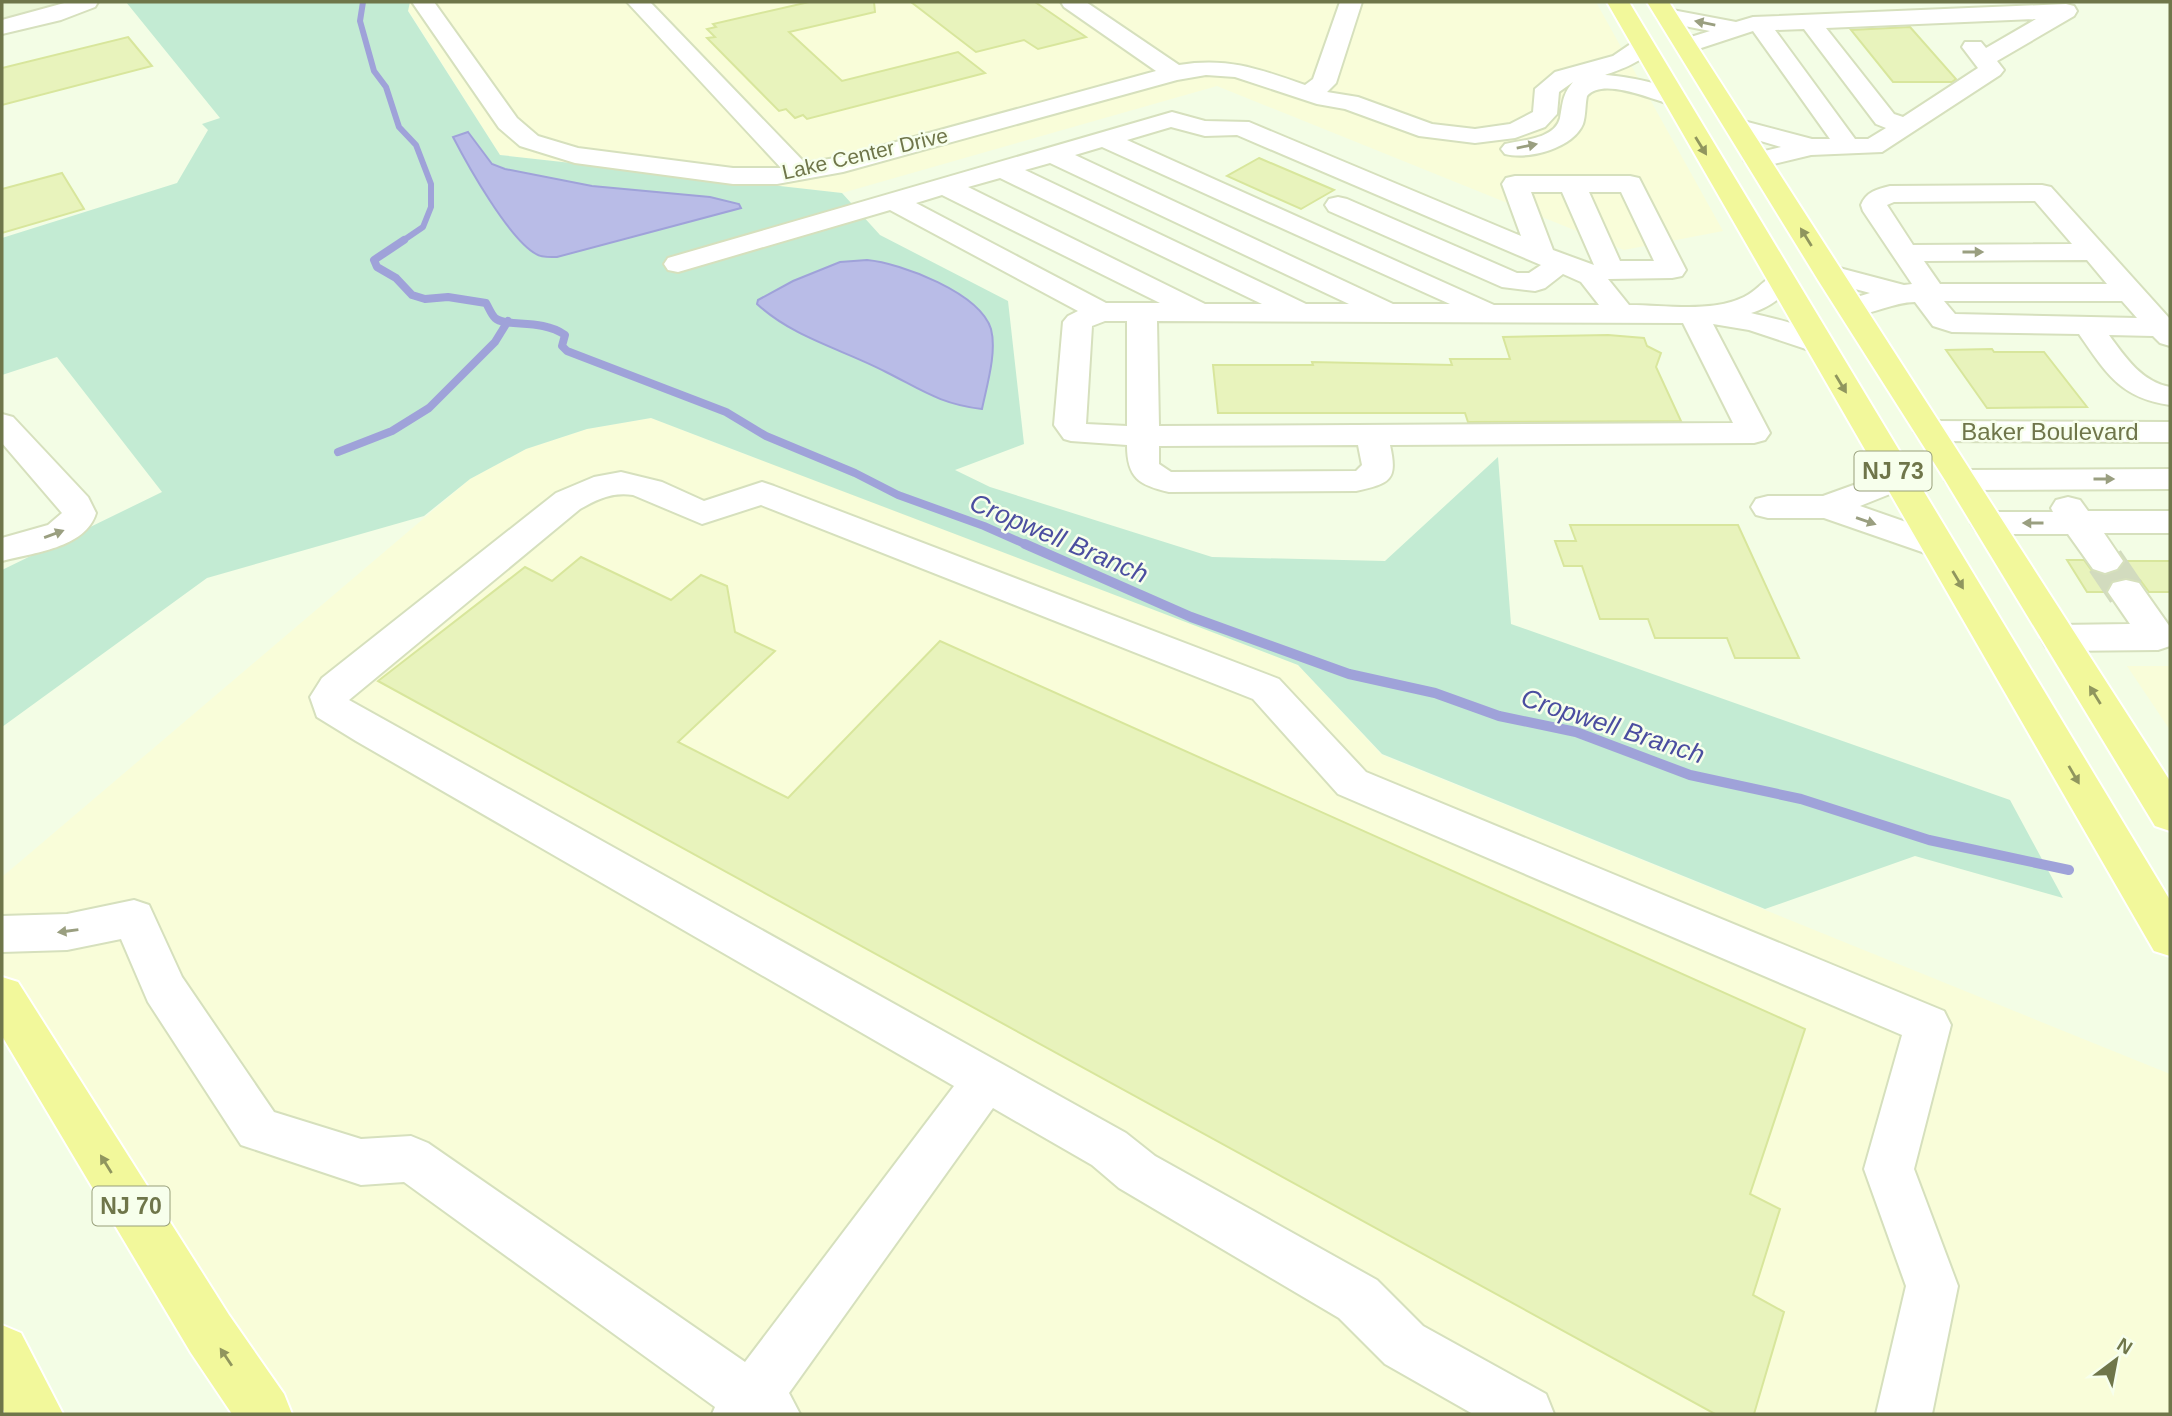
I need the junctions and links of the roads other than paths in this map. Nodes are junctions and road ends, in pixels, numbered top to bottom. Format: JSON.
{"nodes":[{"id":1,"x":87,"y":2,"type":"edge"},
{"id":2,"x":423,"y":2,"type":"edge"},
{"id":3,"x":638,"y":2,"type":"edge"},
{"id":4,"x":1072,"y":2,"type":"edge"},
{"id":5,"x":1351,"y":2,"type":"edge"},
{"id":6,"x":1618,"y":2,"type":"edge"},
{"id":7,"x":1663,"y":9,"type":"edge"},
{"id":8,"x":1947,"y":16,"type":"junction"},
{"id":9,"x":1810,"y":22,"type":"junction"},
{"id":10,"x":2,"y":27,"type":"edge"},
{"id":11,"x":1748,"y":27,"type":"junction"},
{"id":12,"x":1643,"y":46,"type":"junction"},
{"id":13,"x":1686,"y":46,"type":"junction"},
{"id":14,"x":1983,"y":59,"type":"junction"},
{"id":15,"x":1175,"y":73,"type":"junction"},
{"id":16,"x":1316,"y":96,"type":"junction"},
{"id":17,"x":1673,"y":99,"type":"junction"},
{"id":18,"x":1152,"y":125,"type":"junction"},
{"id":19,"x":1736,"y":126,"type":"junction"},
{"id":20,"x":1906,"y":126,"type":"junction"},
{"id":21,"x":1104,"y":139,"type":"junction"},
{"id":22,"x":1811,"y":147,"type":"junction"},
{"id":23,"x":1847,"y":147,"type":"junction"},
{"id":24,"x":1220,"y":154,"type":"dead end"},
{"id":25,"x":1051,"y":155,"type":"junction"},
{"id":26,"x":1757,"y":160,"type":"junction"},
{"id":27,"x":1002,"y":169,"type":"junction"},
{"id":28,"x":800,"y":173,"type":"junction"},
{"id":29,"x":1374,"y":184,"type":"junction"},
{"id":30,"x":1572,"y":184,"type":"junction"},
{"id":31,"x":945,"y":186,"type":"junction"},
{"id":32,"x":893,"y":201,"type":"junction"},
{"id":33,"x":1338,"y":205,"type":"junction"},
{"id":34,"x":1301,"y":227,"type":"junction"},
{"id":35,"x":2094,"y":252,"type":"junction"},
{"id":36,"x":1904,"y":253,"type":"junction"},
{"id":37,"x":1551,"y":259,"type":"junction"},
{"id":38,"x":678,"y":264,"type":"dead end"},
{"id":39,"x":1828,"y":272,"type":"junction"},
{"id":40,"x":1601,"y":273,"type":"junction"},
{"id":41,"x":2130,"y":292,"type":"junction"},
{"id":42,"x":1919,"y":293,"type":"junction"},
{"id":43,"x":1789,"y":294,"type":"junction"},
{"id":44,"x":1851,"y":308,"type":"junction"},
{"id":45,"x":1101,"y":312,"type":"junction"},
{"id":46,"x":1142,"y":312,"type":"junction"},
{"id":47,"x":1201,"y":313,"type":"junction"},
{"id":48,"x":1305,"y":313,"type":"junction"},
{"id":49,"x":1392,"y":313,"type":"junction"},
{"id":50,"x":1496,"y":314,"type":"junction"},
{"id":51,"x":1621,"y":314,"type":"junction"},
{"id":52,"x":1702,"y":315,"type":"junction"},
{"id":53,"x":2088,"y":327,"type":"junction"},
{"id":54,"x":2166,"y":332,"type":"edge"},
{"id":55,"x":1818,"y":344,"type":"junction"},
{"id":56,"x":2170,"y":396,"type":"edge"},
{"id":57,"x":2,"y":425,"type":"edge"},
{"id":58,"x":1930,"y":431,"type":"junction"},
{"id":59,"x":2170,"y":432,"type":"edge"},
{"id":60,"x":1143,"y":436,"type":"junction"},
{"id":61,"x":1372,"y":436,"type":"junction"},
{"id":62,"x":1898,"y":479,"type":"junction"},
{"id":63,"x":2170,"y":479,"type":"edge"},
{"id":64,"x":1962,"y":480,"type":"junction"},
{"id":65,"x":2048,"y":480,"type":"junction"},
{"id":66,"x":1768,"y":507,"type":"dead end"},
{"id":67,"x":1827,"y":508,"type":"junction"},
{"id":68,"x":2170,"y":522,"type":"edge"},
{"id":69,"x":1988,"y":523,"type":"junction"},
{"id":70,"x":2078,"y":523,"type":"junction"},
{"id":71,"x":1937,"y":545,"type":"junction"},
{"id":72,"x":2,"y":550,"type":"edge"},
{"id":73,"x":2105,"y":561,"type":"tunnel mouth"},
{"id":74,"x":2126,"y":592,"type":"tunnel mouth"},
{"id":75,"x":2059,"y":638,"type":"junction"},
{"id":76,"x":2168,"y":809,"type":"edge"},
{"id":77,"x":2,"y":934,"type":"edge"},
{"id":78,"x":2168,"y":940,"type":"edge"},
{"id":79,"x":2,"y":996,"type":"edge"},
{"id":80,"x":987,"y":1079,"type":"junction"},
{"id":81,"x":2,"y":1352,"type":"edge"},
{"id":82,"x":755,"y":1409,"type":"edge"},
{"id":83,"x":34,"y":1414,"type":"edge"},
{"id":84,"x":264,"y":1414,"type":"edge"},
{"id":85,"x":1526,"y":1414,"type":"edge"},
{"id":86,"x":1904,"y":1414,"type":"edge"}],
"edges":[{"from":1,"to":10,"type":"street"},
{"from":2,"to":28,"type":"street","name":"Lake Center Drive"},
{"from":3,"to":28,"type":"street"},
{"from":4,"to":15,"type":"street"},
{"from":5,"to":16,"type":"street"},
{"from":6,"to":12,"type":"highway","number":"NJ 73"},
{"from":11,"to":7,"type":"street","one_way":true},
{"from":7,"to":13,"type":"highway","number":"NJ 73"},
{"from":8,"to":9,"type":"street"},
{"from":8,"to":14,"type":"street"},
{"from":8,"to":14,"type":"street"},
{"from":9,"to":11,"type":"street"},
{"from":9,"to":20,"type":"street"},
{"from":11,"to":13,"type":"street"},
{"from":11,"to":23,"type":"street"},
{"from":12,"to":16,"type":"street","name":"Lake Center Drive"},
{"from":12,"to":17,"type":"highway","number":"NJ 73"},
{"from":13,"to":19,"type":"highway","number":"NJ 73"},
{"from":14,"to":20,"type":"street"},
{"from":15,"to":16,"type":"street","name":"Lake Center Drive"},
{"from":15,"to":28,"type":"street","name":"Lake Center Drive"},
{"from":16,"to":17,"type":"street","name":"Lake Center Drive","one_way":true},
{"from":17,"to":43,"type":"highway","number":"NJ 73","one_way":true},
{"from":18,"to":21,"type":"street"},
{"from":18,"to":24,"type":"street"},
{"from":18,"to":29,"type":"street"},
{"from":19,"to":22,"type":"street"},
{"from":19,"to":26,"type":"highway","number":"NJ 73"},
{"from":20,"to":23,"type":"street"},
{"from":21,"to":25,"type":"street"},
{"from":21,"to":34,"type":"street"},
{"from":22,"to":23,"type":"street"},
{"from":22,"to":26,"type":"street"},
{"from":25,"to":27,"type":"street"},
{"from":25,"to":49,"type":"street"},
{"from":39,"to":26,"type":"highway","number":"NJ 73","one_way":true},
{"from":27,"to":31,"type":"street"},
{"from":27,"to":48,"type":"street"},
{"from":29,"to":33,"type":"street"},
{"from":29,"to":37,"type":"street"},
{"from":30,"to":37,"type":"street"},
{"from":30,"to":40,"type":"street"},
{"from":30,"to":40,"type":"street"},
{"from":31,"to":32,"type":"street"},
{"from":31,"to":47,"type":"street"},
{"from":32,"to":38,"type":"street"},
{"from":32,"to":45,"type":"street"},
{"from":33,"to":34,"type":"street"},
{"from":33,"to":37,"type":"street"},
{"from":34,"to":50,"type":"street"},
{"from":36,"to":35,"type":"street","one_way":true},
{"from":35,"to":36,"type":"street"},
{"from":35,"to":41,"type":"street"},
{"from":36,"to":42,"type":"street"},
{"from":37,"to":40,"type":"street"},
{"from":39,"to":42,"type":"street"},
{"from":39,"to":44,"type":"highway","number":"NJ 73"},
{"from":40,"to":51,"type":"street"},
{"from":41,"to":42,"type":"street"},
{"from":41,"to":54,"type":"street"},
{"from":42,"to":44,"type":"street"},
{"from":42,"to":53,"type":"street"},
{"from":43,"to":52,"type":"street"},
{"from":43,"to":55,"type":"highway","number":"NJ 73"},
{"from":43,"to":64,"type":"highway"},
{"from":44,"to":58,"type":"highway","number":"NJ 73"},
{"from":45,"to":46,"type":"street"},
{"from":45,"to":60,"type":"street"},
{"from":46,"to":47,"type":"street"},
{"from":46,"to":60,"type":"street"},
{"from":47,"to":48,"type":"street"},
{"from":48,"to":49,"type":"street"},
{"from":49,"to":50,"type":"street"},
{"from":50,"to":51,"type":"street"},
{"from":51,"to":52,"type":"street"},
{"from":52,"to":55,"type":"street"},
{"from":52,"to":61,"type":"street"},
{"from":53,"to":54,"type":"street"},
{"from":53,"to":56,"type":"street"},
{"from":55,"to":62,"type":"highway","number":"NJ 73","one_way":true},
{"from":72,"to":57,"type":"street","one_way":true},
{"from":58,"to":59,"type":"street","name":"Baker Boulevard"},
{"from":58,"to":64,"type":"highway","number":"NJ 73"},
{"from":60,"to":61,"type":"street"},
{"from":60,"to":61,"type":"street"},
{"from":62,"to":67,"type":"street"},
{"from":62,"to":71,"type":"highway","number":"NJ 73"},
{"from":65,"to":63,"type":"street","name":"Baker Boulevard","one_way":true},
{"from":64,"to":65,"type":"street","name":"Baker Boulevard"},
{"from":64,"to":69,"type":"highway","number":"NJ 73"},
{"from":65,"to":70,"type":"street"},
{"from":66,"to":67,"type":"street"},
{"from":67,"to":71,"type":"street","one_way":true},
{"from":68,"to":70,"type":"street"},
{"from":70,"to":69,"type":"street","one_way":true},
{"from":69,"to":75,"type":"highway","number":"NJ 73"},
{"from":70,"to":73,"type":"street"},
{"from":71,"to":78,"type":"highway","number":"NJ 73","one_way":true},
{"from":74,"to":75,"type":"street"},
{"from":76,"to":75,"type":"highway","number":"NJ 73","one_way":true},
{"from":82,"to":77,"type":"street","one_way":true},
{"from":84,"to":79,"type":"highway","number":"NJ 70","one_way":true},
{"from":80,"to":82,"type":"street"},
{"from":80,"to":85,"type":"street"},
{"from":80,"to":86,"type":"street"},
{"from":81,"to":83,"type":"highway"}]}
